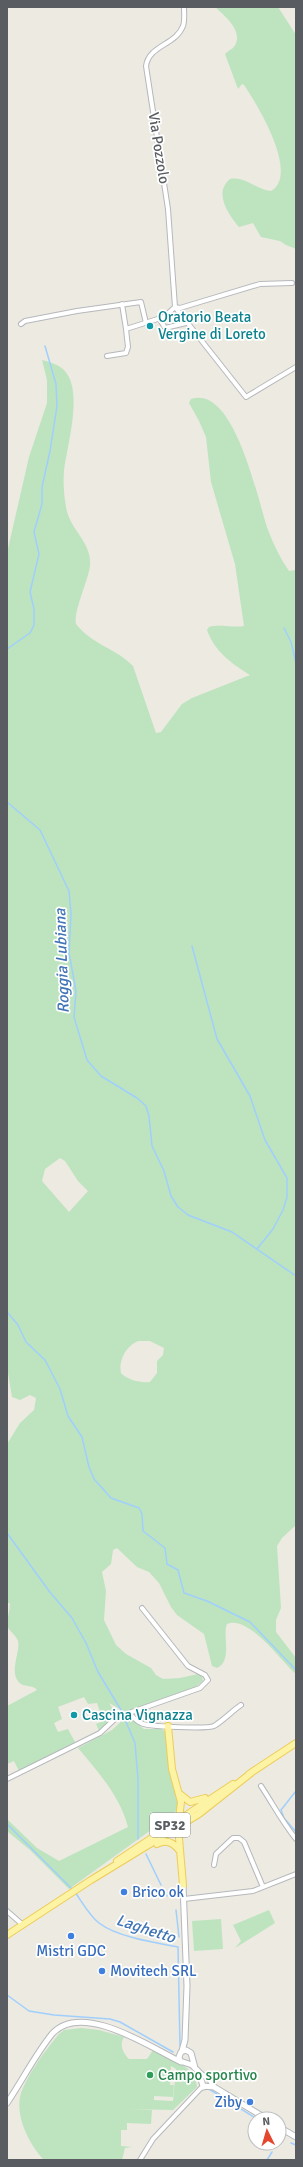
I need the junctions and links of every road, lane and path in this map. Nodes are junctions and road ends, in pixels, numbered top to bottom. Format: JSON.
{"nodes":[{"id":1,"x":184,"y":7,"type":"edge"},
{"id":2,"x":292,"y":283,"type":"dead end"},
{"id":3,"x":122,"y":304,"type":"junction"},
{"id":4,"x":175,"y":307,"type":"junction"},
{"id":5,"x":159,"y":318,"type":"junction"},
{"id":6,"x":146,"y":323,"type":"junction"},
{"id":7,"x":186,"y":323,"type":"junction"},
{"id":8,"x":21,"y":324,"type":"dead end"},
{"id":9,"x":126,"y":329,"type":"junction"},
{"id":10,"x":107,"y":356,"type":"dead end"},
{"id":11,"x":296,"y":367,"type":"edge"},
{"id":12,"x":142,"y":1608,"type":"dead end"},
{"id":13,"x":241,"y":1705,"type":"dead end"},
{"id":14,"x":129,"y":1713,"type":"junction"},
{"id":15,"x":168,"y":1726,"type":"junction"},
{"id":16,"x":296,"y":1743,"type":"edge"},
{"id":17,"x":251,"y":1773,"type":"junction"},
{"id":18,"x":7,"y":1779,"type":"edge"},
{"id":19,"x":261,"y":1786,"type":"dead end"},
{"id":20,"x":224,"y":1790,"type":"junction"},
{"id":21,"x":180,"y":1794,"type":"junction"},
{"id":22,"x":194,"y":1817,"type":"junction"},
{"id":23,"x":179,"y":1819,"type":"junction"},
{"id":24,"x":296,"y":1839,"type":"edge"},
{"id":25,"x":180,"y":1852,"type":"junction"},
{"id":26,"x":135,"y":1854,"type":"junction"},
{"id":27,"x":214,"y":1865,"type":"dead end"},
{"id":28,"x":296,"y":1874,"type":"edge"},
{"id":29,"x":91,"y":1880,"type":"junction"},
{"id":30,"x":183,"y":1885,"type":"joint"},
{"id":31,"x":263,"y":1887,"type":"junction"},
{"id":32,"x":184,"y":1899,"type":"junction"},
{"id":33,"x":7,"y":1911,"type":"edge"},
{"id":34,"x":23,"y":1925,"type":"junction"},
{"id":35,"x":7,"y":1935,"type":"edge"},
{"id":36,"x":183,"y":2052,"type":"junction"},
{"id":37,"x":165,"y":2053,"type":"junction"},
{"id":38,"x":192,"y":2059,"type":"junction"},
{"id":39,"x":184,"y":2063,"type":"junction"},
{"id":40,"x":195,"y":2068,"type":"junction"},
{"id":41,"x":206,"y":2084,"type":"junction"},
{"id":42,"x":7,"y":2103,"type":"edge"},
{"id":43,"x":253,"y":2111,"type":"edge"},
{"id":44,"x":287,"y":2132,"type":"edge"},
{"id":45,"x":296,"y":2137,"type":"edge"},
{"id":46,"x":140,"y":2160,"type":"edge"}],
"edges":[{"from":1,"to":4,"type":"street","name":"Via Pozzolo"},
{"from":2,"to":4,"type":"street"},
{"from":3,"to":6,"type":"street"},
{"from":3,"to":8,"type":"street"},
{"from":3,"to":9,"type":"street"},
{"from":4,"to":5,"type":"street"},
{"from":4,"to":7,"type":"street"},
{"from":5,"to":6,"type":"street"},
{"from":5,"to":7,"type":"street"},
{"from":6,"to":9,"type":"street"},
{"from":7,"to":11,"type":"street"},
{"from":9,"to":10,"type":"street"},
{"from":12,"to":14,"type":"street"},
{"from":13,"to":15,"type":"street"},
{"from":14,"to":15,"type":"street"},
{"from":14,"to":18,"type":"street"},
{"from":15,"to":21,"type":"main road"},
{"from":16,"to":17,"type":"main road","number":"SP32"},
{"from":17,"to":20,"type":"main road","number":"SP32"},
{"from":17,"to":22,"type":"main road","number":"SP32"},
{"from":19,"to":24,"type":"street"},
{"from":20,"to":21,"type":"main road"},
{"from":20,"to":23,"type":"main road","number":"SP32"},
{"from":21,"to":23,"type":"main road"},
{"from":22,"to":25,"type":"main road"},
{"from":22,"to":26,"type":"main road","number":"SP32"},
{"from":23,"to":29,"type":"main road","number":"SP32"},
{"from":25,"to":26,"type":"main road"},
{"from":25,"to":30,"type":"main road"},
{"from":26,"to":29,"type":"main road","number":"SP32"},
{"from":27,"to":31,"type":"street"},
{"from":28,"to":31,"type":"street"},
{"from":29,"to":34,"type":"main road","number":"SP32"},
{"from":30,"to":32,"type":"street"},
{"from":31,"to":32,"type":"street"},
{"from":32,"to":36,"type":"street"},
{"from":33,"to":34,"type":"street"},
{"from":34,"to":35,"type":"main road","number":"SP32"},
{"from":36,"to":37,"type":"street"},
{"from":36,"to":38,"type":"street"},
{"from":36,"to":39,"type":"street"},
{"from":37,"to":39,"type":"street"},
{"from":37,"to":42,"type":"street"},
{"from":38,"to":39,"type":"street"},
{"from":38,"to":40,"type":"street"},
{"from":39,"to":40,"type":"street"},
{"from":40,"to":41,"type":"street"},
{"from":41,"to":43,"type":"street"},
{"from":41,"to":46,"type":"street"},
{"from":44,"to":45,"type":"street"}]}
